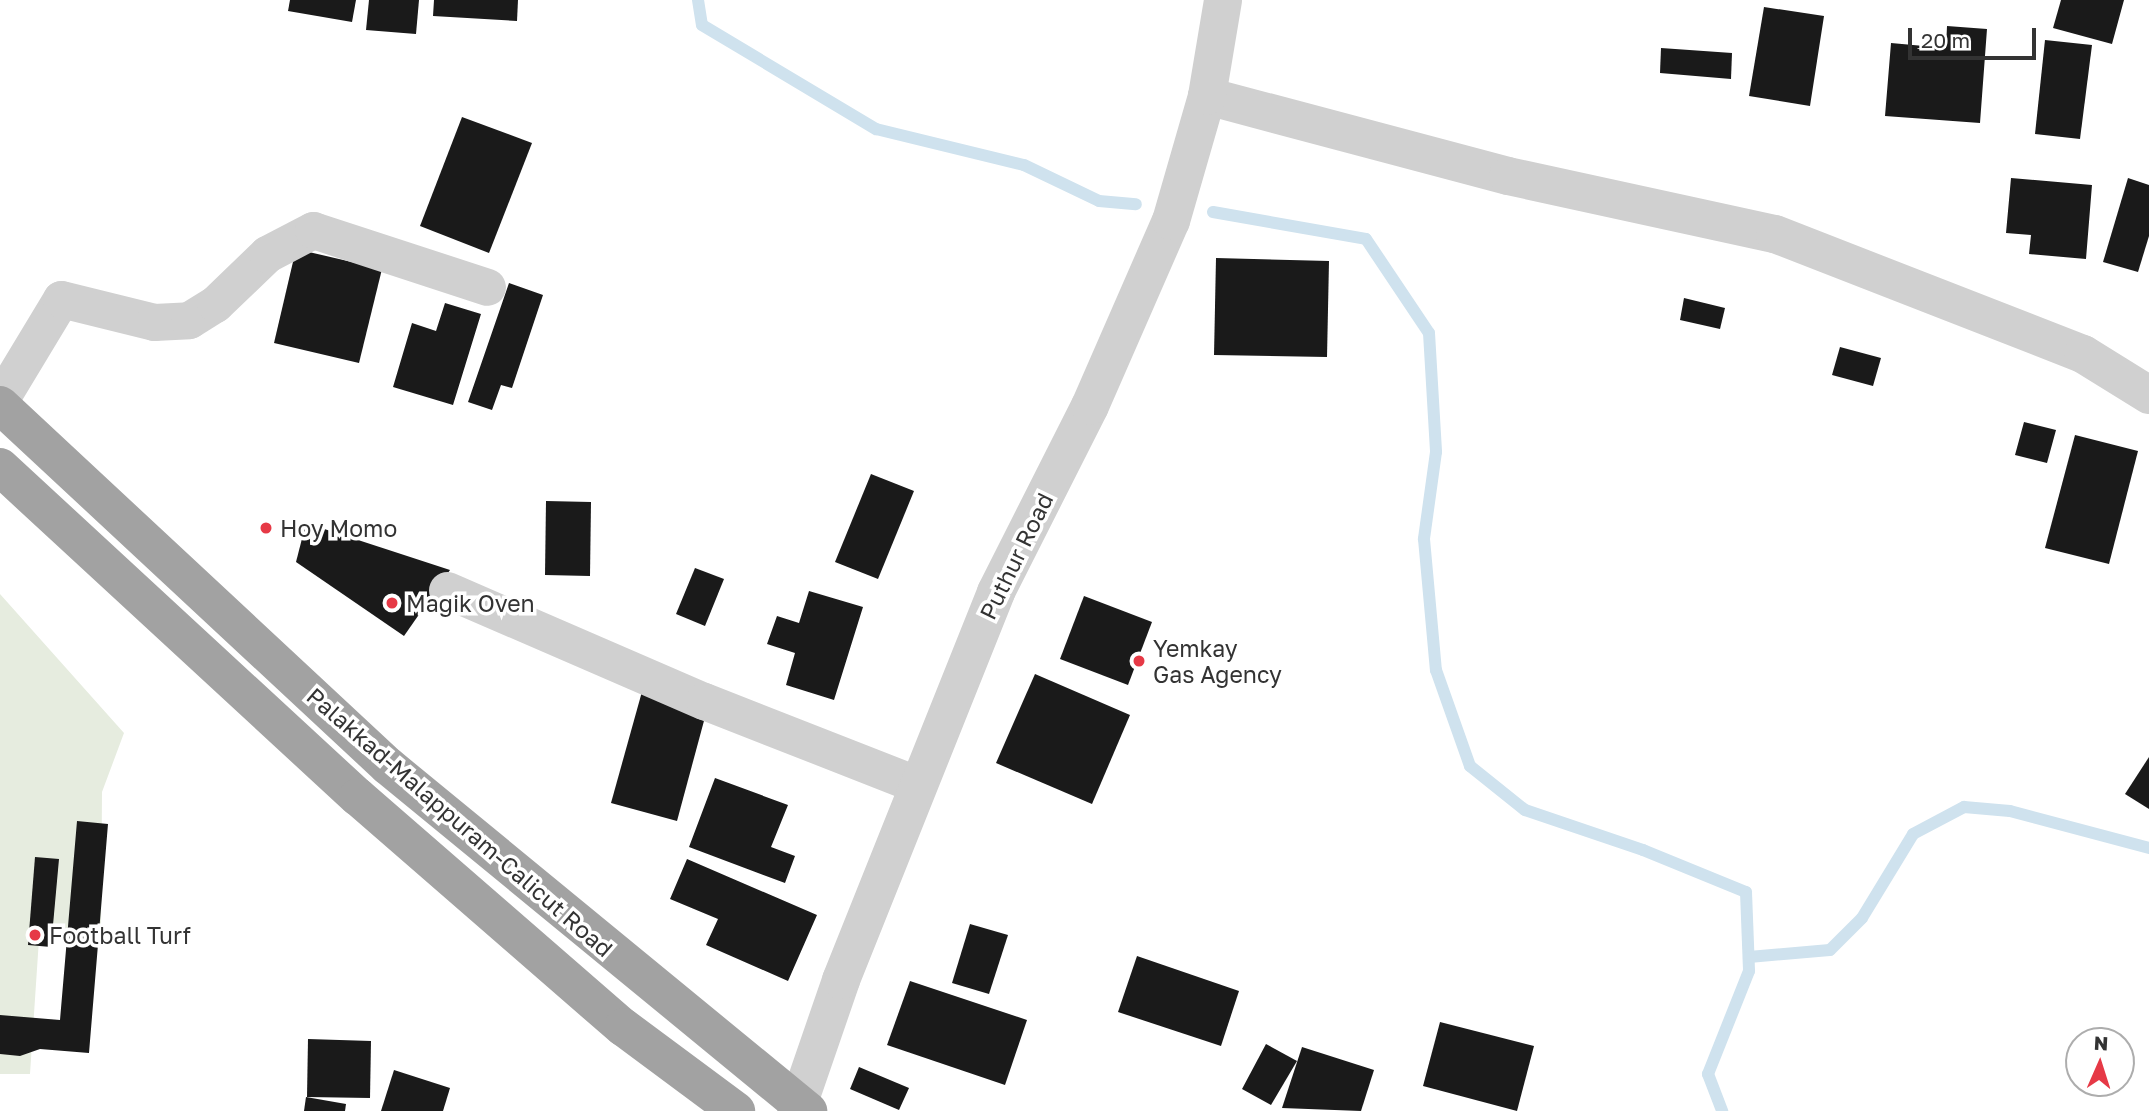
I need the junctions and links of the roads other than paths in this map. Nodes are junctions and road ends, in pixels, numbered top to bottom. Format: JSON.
{"nodes":[{"id":1,"x":1223,"y":0,"type":"edge"},
{"id":2,"x":1207,"y":96,"type":"junction"},
{"id":3,"x":487,"y":287,"type":"dead end"},
{"id":4,"x":2149,"y":395,"type":"edge"},
{"id":5,"x":0,"y":403,"type":"edge"},
{"id":6,"x":0,"y":467,"type":"edge"},
{"id":7,"x":447,"y":590,"type":"dead end"},
{"id":8,"x":918,"y":785,"type":"junction"},
{"id":9,"x":801,"y":1109,"type":"edge"},
{"id":10,"x":736,"y":1111,"type":"edge"}],
"edges":[{"from":1,"to":2,"type":"street","name":"Puthur Road"},
{"from":2,"to":4,"type":"street"},
{"from":2,"to":8,"type":"street","name":"Puthur Road"},
{"from":3,"to":5,"type":"street"},
{"from":5,"to":9,"type":"highway","name":"Palakkad-Malappuram-Calicut Road"},
{"from":6,"to":10,"type":"highway","name":"Palakkad-Malappuram-Calicut Road"},
{"from":7,"to":8,"type":"street"},
{"from":8,"to":9,"type":"street","name":"Puthur Road"}]}
